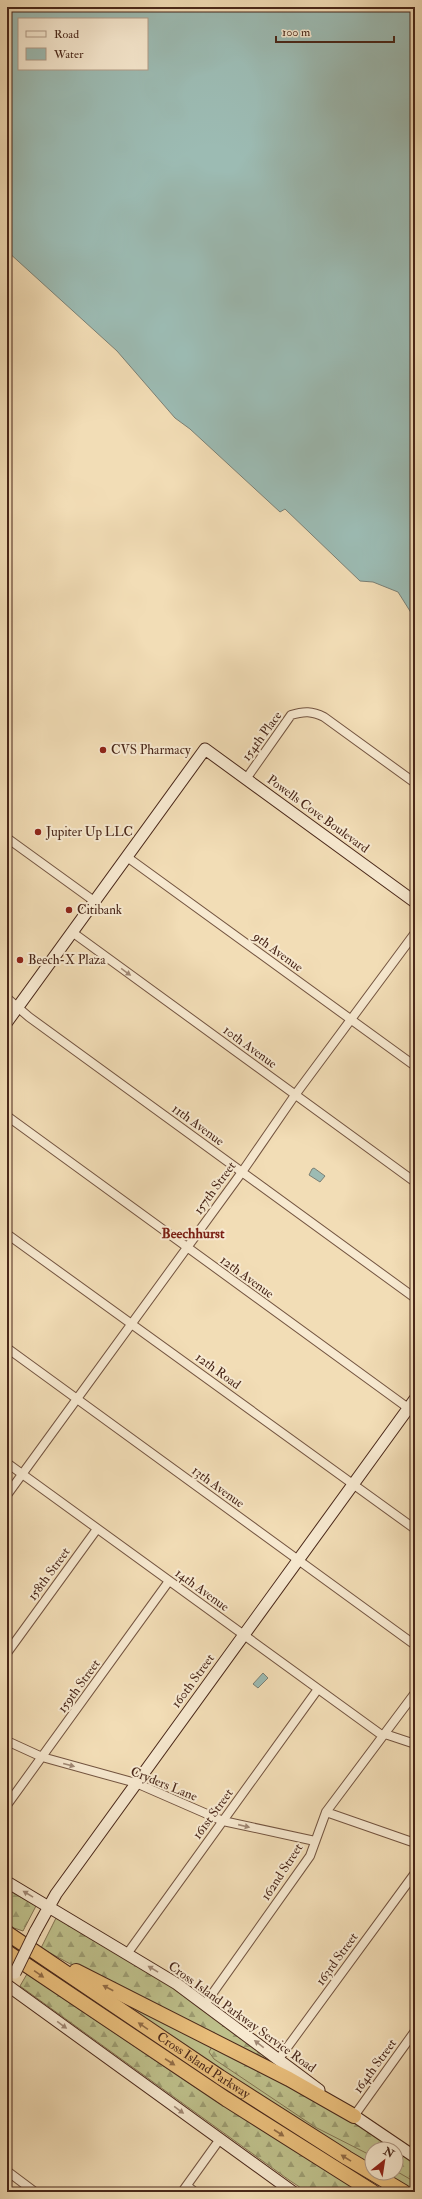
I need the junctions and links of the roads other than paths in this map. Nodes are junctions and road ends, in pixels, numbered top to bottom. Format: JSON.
{"nodes":[{"id":1,"x":246,"y":779,"type":"junction"},
{"id":2,"x":415,"y":783,"type":"edge"},
{"id":3,"x":7,"y":838,"type":"edge"},
{"id":4,"x":127,"y":856,"type":"junction"},
{"id":5,"x":94,"y":901,"type":"junction"},
{"id":6,"x":415,"y":902,"type":"edge"},
{"id":7,"x":72,"y":932,"type":"junction"},
{"id":8,"x":415,"y":933,"type":"edge"},
{"id":9,"x":7,"y":998,"type":"edge"},
{"id":10,"x":18,"y":1007,"type":"junction"},
{"id":11,"x":352,"y":1020,"type":"junction"},
{"id":12,"x":7,"y":1022,"type":"edge"},
{"id":13,"x":415,"y":1066,"type":"edge"},
{"id":14,"x":295,"y":1095,"type":"junction"},
{"id":15,"x":7,"y":1116,"type":"edge"},
{"id":16,"x":242,"y":1172,"type":"junction"},
{"id":17,"x":415,"y":1182,"type":"edge"},
{"id":18,"x":7,"y":1234,"type":"edge"},
{"id":19,"x":186,"y":1248,"type":"junction"},
{"id":20,"x":415,"y":1298,"type":"edge"},
{"id":21,"x":131,"y":1324,"type":"junction"},
{"id":22,"x":7,"y":1348,"type":"edge"},
{"id":23,"x":77,"y":1398,"type":"junction"},
{"id":24,"x":415,"y":1399,"type":"edge"},
{"id":25,"x":412,"y":1411,"type":"edge"},
{"id":26,"x":7,"y":1464,"type":"edge"},
{"id":27,"x":22,"y":1474,"type":"junction"},
{"id":28,"x":353,"y":1484,"type":"junction"},
{"id":29,"x":7,"y":1495,"type":"edge"},
{"id":30,"x":97,"y":1529,"type":"junction"},
{"id":31,"x":415,"y":1529,"type":"edge"},
{"id":32,"x":298,"y":1560,"type":"junction"},
{"id":33,"x":169,"y":1581,"type":"junction"},
{"id":34,"x":243,"y":1635,"type":"junction"},
{"id":35,"x":415,"y":1645,"type":"edge"},
{"id":36,"x":7,"y":1653,"type":"edge"},
{"id":37,"x":318,"y":1689,"type":"junction"},
{"id":38,"x":415,"y":1693,"type":"edge"},
{"id":39,"x":384,"y":1735,"type":"junction"},
{"id":40,"x":7,"y":1741,"type":"edge"},
{"id":41,"x":415,"y":1744,"type":"edge"},
{"id":42,"x":42,"y":1757,"type":"junction"},
{"id":43,"x":136,"y":1783,"type":"junction"},
{"id":44,"x":7,"y":1805,"type":"edge"},
{"id":45,"x":326,"y":1812,"type":"junction"},
{"id":46,"x":223,"y":1821,"type":"junction"},
{"id":47,"x":315,"y":1841,"type":"junction"},
{"id":48,"x":415,"y":1843,"type":"edge"},
{"id":49,"x":415,"y":1873,"type":"edge"},
{"id":50,"x":7,"y":1882,"type":"edge"},
{"id":51,"x":48,"y":1907,"type":"junction"},
{"id":52,"x":10,"y":1935,"type":"edge"},
{"id":53,"x":7,"y":1952,"type":"edge"},
{"id":54,"x":127,"y":1954,"type":"junction"},
{"id":55,"x":7,"y":1986,"type":"edge"},
{"id":56,"x":206,"y":2004,"type":"junction"},
{"id":57,"x":415,"y":2031,"type":"edge"},
{"id":58,"x":278,"y":2060,"type":"junction"},
{"id":59,"x":354,"y":2116,"type":"junction"},
{"id":60,"x":220,"y":2139,"type":"junction"},
{"id":61,"x":415,"y":2157,"type":"edge"},
{"id":62,"x":7,"y":2171,"type":"edge"},
{"id":63,"x":184,"y":2189,"type":"edge"},
{"id":64,"x":36,"y":2192,"type":"edge"},
{"id":65,"x":195,"y":2192,"type":"edge"},
{"id":66,"x":293,"y":2192,"type":"edge"},
{"id":67,"x":373,"y":2192,"type":"edge"},
{"id":68,"x":404,"y":2192,"type":"edge"}],
"edges":[{"from":1,"to":2,"type":"street","name":"154th Place"},
{"from":1,"to":4,"type":"street","name":"Powells Cove Boulevard"},
{"from":1,"to":6,"type":"street","name":"Powells Cove Boulevard"},
{"from":3,"to":5,"type":"street"},
{"from":4,"to":5,"type":"street"},
{"from":4,"to":11,"type":"street","name":"9th Avenue"},
{"from":5,"to":7,"type":"street"},
{"from":7,"to":10,"type":"street"},
{"from":7,"to":14,"type":"street","name":"10th Avenue","one_way":true},
{"from":8,"to":11,"type":"street","name":"157th Street"},
{"from":9,"to":10,"type":"street","name":"11th Avenue"},
{"from":10,"to":12,"type":"street"},
{"from":10,"to":16,"type":"street","name":"11th Avenue"},
{"from":11,"to":13,"type":"street","name":"9th Avenue"},
{"from":11,"to":14,"type":"street","name":"157th Street"},
{"from":14,"to":16,"type":"street","name":"157th Street"},
{"from":14,"to":17,"type":"street","name":"10th Avenue"},
{"from":15,"to":19,"type":"street","name":"12th Avenue"},
{"from":16,"to":19,"type":"street","name":"157th Street"},
{"from":16,"to":20,"type":"street","name":"11th Avenue"},
{"from":18,"to":21,"type":"street","name":"12th Road"},
{"from":19,"to":21,"type":"street","name":"157th Street"},
{"from":19,"to":25,"type":"street","name":"12th Avenue"},
{"from":21,"to":23,"type":"street","name":"157th Street"},
{"from":21,"to":28,"type":"street","name":"12th Road"},
{"from":22,"to":23,"type":"street","name":"13th Avenue"},
{"from":23,"to":27,"type":"street","name":"157th Street"},
{"from":23,"to":32,"type":"street","name":"13th Avenue"},
{"from":24,"to":25,"type":"street","name":"160th Street"},
{"from":25,"to":28,"type":"street","name":"160th Street"},
{"from":26,"to":27,"type":"street","name":"14th Avenue"},
{"from":27,"to":29,"type":"street","name":"157th Street"},
{"from":27,"to":30,"type":"street","name":"14th Avenue"},
{"from":28,"to":31,"type":"street","name":"12th Road"},
{"from":28,"to":32,"type":"street","name":"160th Street"},
{"from":30,"to":33,"type":"street","name":"14th Avenue"},
{"from":30,"to":36,"type":"street","name":"158th Street"},
{"from":32,"to":34,"type":"street","name":"160th Street"},
{"from":32,"to":35,"type":"street","name":"13th Avenue"},
{"from":33,"to":34,"type":"street","name":"14th Avenue"},
{"from":33,"to":42,"type":"street","name":"159th Street"},
{"from":34,"to":37,"type":"street","name":"14th Avenue"},
{"from":34,"to":43,"type":"street","name":"160th Street"},
{"from":37,"to":39,"type":"street","name":"14th Avenue"},
{"from":37,"to":46,"type":"street","name":"161st Street"},
{"from":38,"to":39,"type":"street","name":"162nd Street"},
{"from":39,"to":41,"type":"street","name":"14th Avenue"},
{"from":39,"to":45,"type":"street","name":"162nd Street"},
{"from":40,"to":42,"type":"street","name":"Cryders Lane"},
{"from":42,"to":43,"type":"street","name":"Cryders Lane","one_way":true},
{"from":42,"to":44,"type":"street","name":"159th Street"},
{"from":43,"to":46,"type":"street","name":"Cryders Lane"},
{"from":43,"to":51,"type":"street","name":"160th Street"},
{"from":45,"to":47,"type":"street","name":"162nd Street"},
{"from":45,"to":48,"type":"street"},
{"from":46,"to":47,"type":"street","name":"Cryders Lane","one_way":true},
{"from":46,"to":54,"type":"street","name":"161st Street"},
{"from":47,"to":56,"type":"street","name":"162nd Street"},
{"from":49,"to":58,"type":"street","name":"163rd Street"},
{"from":51,"to":50,"type":"street","name":"Cross Island Parkway Service Road","one_way":true},
{"from":51,"to":54,"type":"street","name":"Cross Island Parkway Service Road"},
{"from":51,"to":55,"type":"street","name":"160th Street","bridge":true},
{"from":59,"to":52,"type":"highway","one_way":true},
{"from":68,"to":52,"type":"highway","name":"Cross Island Parkway","one_way":true},
{"from":53,"to":67,"type":"highway","name":"Cross Island Parkway","one_way":true},
{"from":56,"to":54,"type":"street","name":"Cross Island Parkway Service Road","one_way":true},
{"from":55,"to":60,"type":"street","one_way":true},
{"from":58,"to":56,"type":"street","name":"Cross Island Parkway Service Road","one_way":true},
{"from":57,"to":59,"type":"street","name":"164th Street"},
{"from":58,"to":59,"type":"street","name":"Cross Island Parkway Service Road"},
{"from":59,"to":61,"type":"street","name":"Cross Island Parkway Service Road"},
{"from":60,"to":63,"type":"street"},
{"from":60,"to":66,"type":"street"},
{"from":62,"to":64,"type":"street"},
{"from":63,"to":65,"type":"street"}]}
